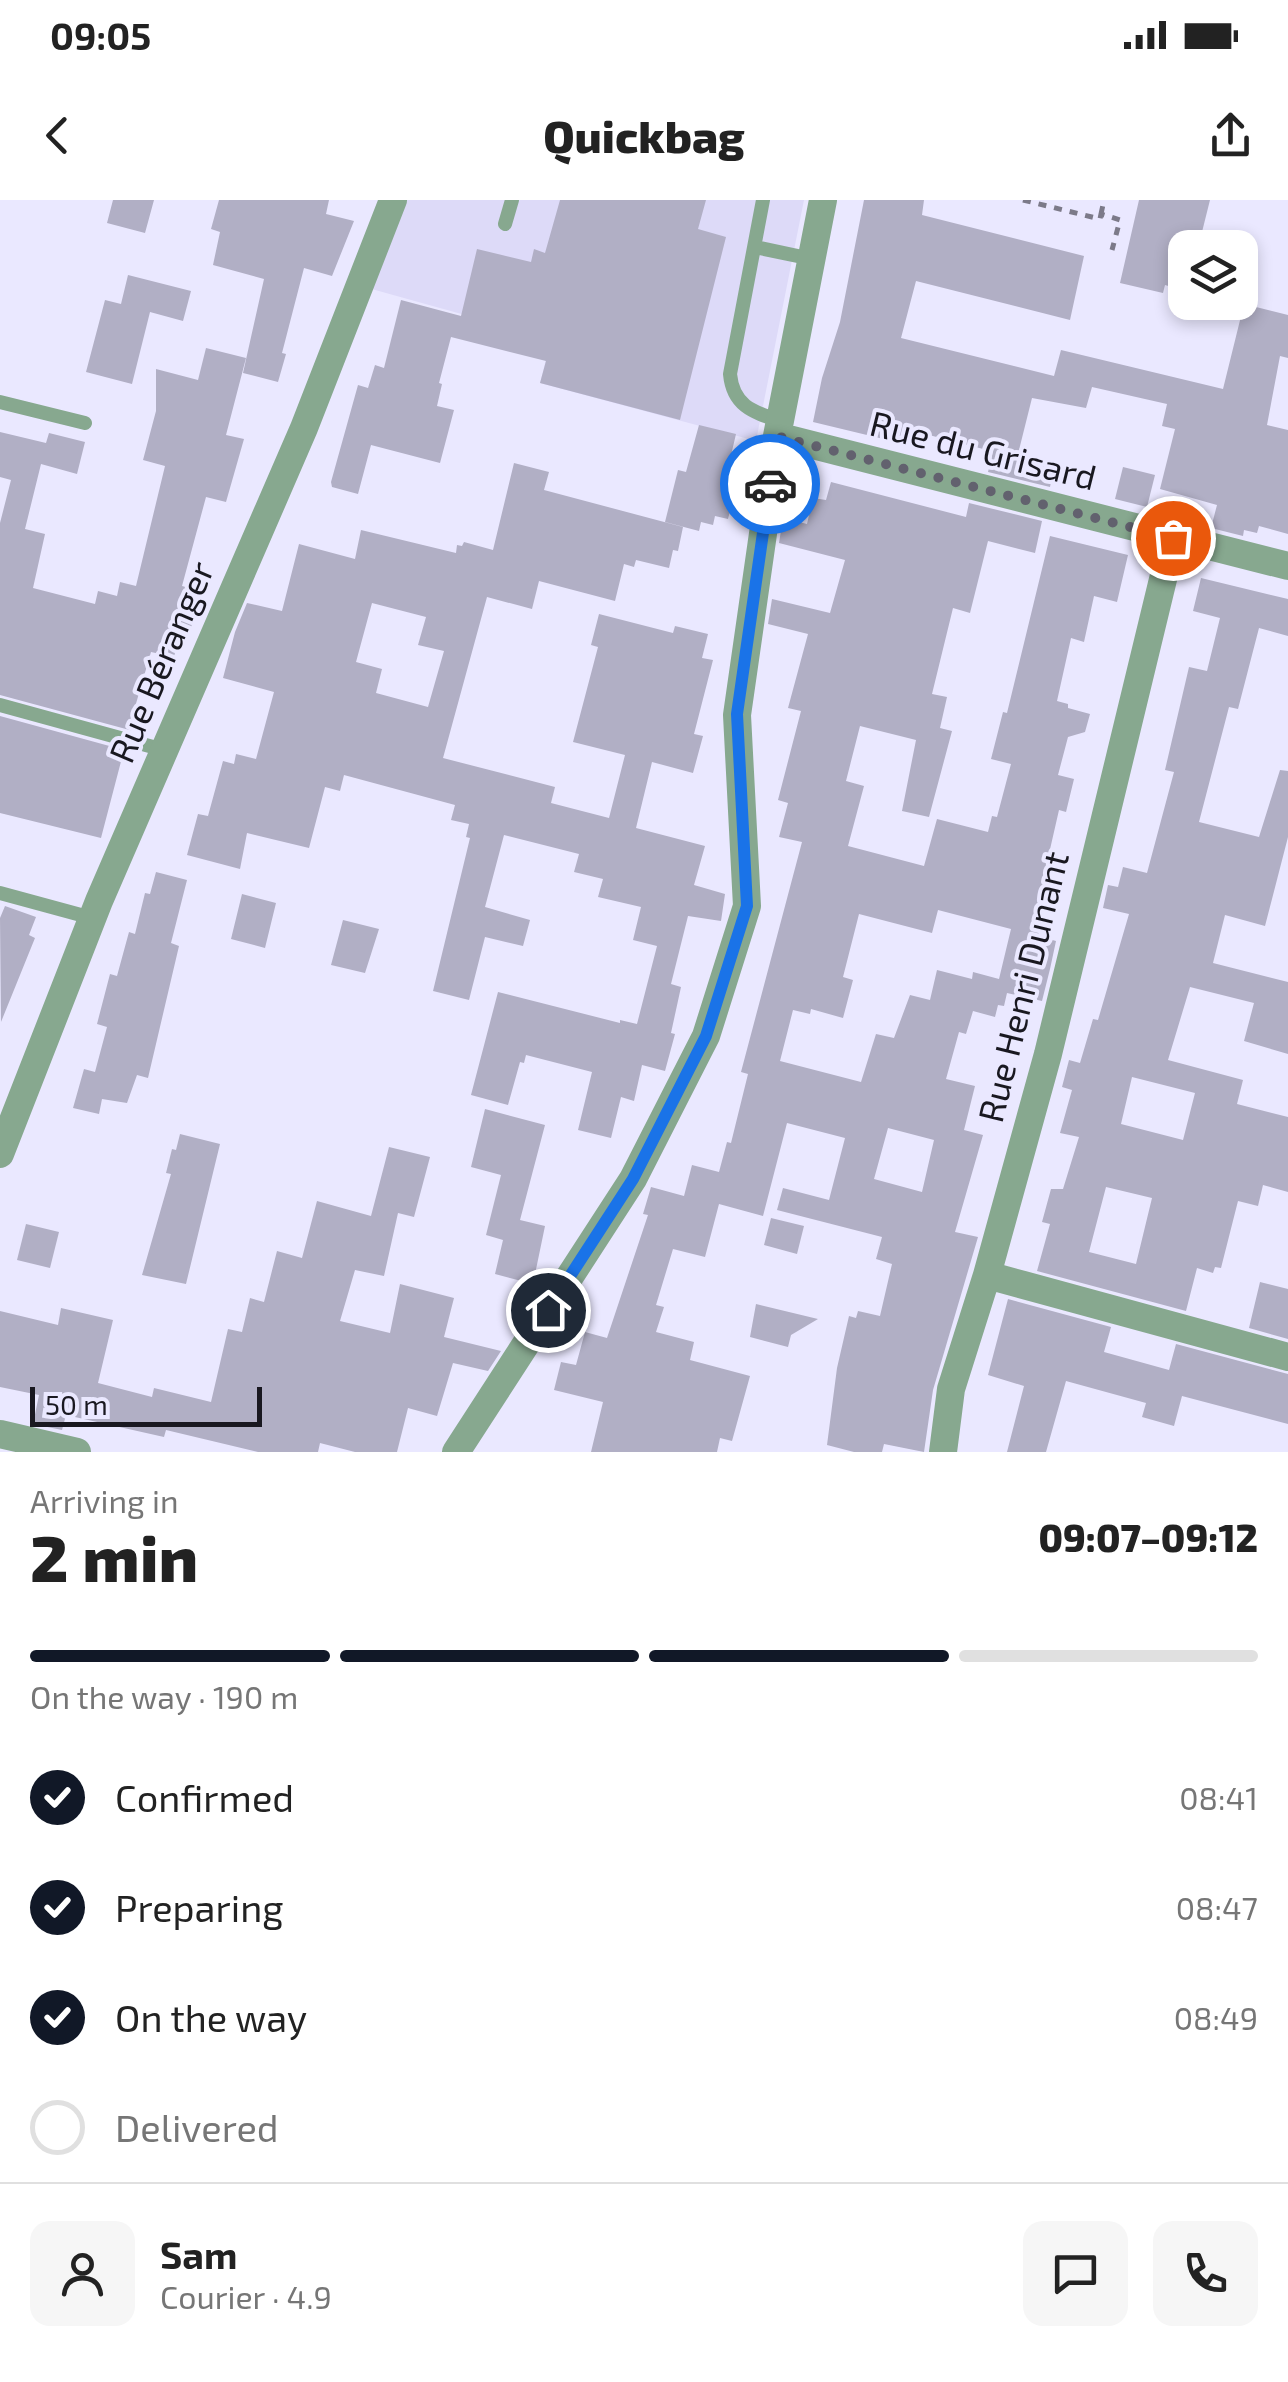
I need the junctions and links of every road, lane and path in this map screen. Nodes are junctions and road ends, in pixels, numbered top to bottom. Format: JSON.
{"nodes":[{"id":1,"x":393,"y":200,"type":"edge"},
{"id":2,"x":512,"y":200,"type":"edge"},
{"id":3,"x":763,"y":200,"type":"edge"},
{"id":4,"x":824,"y":200,"type":"edge"},
{"id":5,"x":1023,"y":200,"type":"edge"},
{"id":6,"x":1104,"y":200,"type":"edge"},
{"id":7,"x":1101,"y":214,"type":"junction"},
{"id":8,"x":505,"y":224,"type":"dead end"},
{"id":9,"x":755,"y":247,"type":"junction"},
{"id":10,"x":1112,"y":250,"type":"dead end"},
{"id":11,"x":812,"y":258,"type":"junction"},
{"id":12,"x":0,"y":402,"type":"edge"},
{"id":13,"x":85,"y":423,"type":"dead end"},
{"id":14,"x":778,"y":429,"type":"junction"},
{"id":15,"x":1173,"y":538,"type":"junction"},
{"id":16,"x":1288,"y":566,"type":"edge"},
{"id":17,"x":0,"y":705,"type":"edge"},
{"id":18,"x":164,"y":750,"type":"junction"},
{"id":19,"x":0,"y":893,"type":"edge"},
{"id":20,"x":92,"y":918,"type":"junction"},
{"id":21,"x":0,"y":1154,"type":"edge"},
{"id":22,"x":987,"y":1275,"type":"junction"},
{"id":23,"x":1288,"y":1358,"type":"edge"},
{"id":24,"x":0,"y":1434,"type":"edge"},
{"id":25,"x":76,"y":1452,"type":"edge"},
{"id":26,"x":456,"y":1452,"type":"edge"},
{"id":27,"x":943,"y":1452,"type":"edge"}],
"edges":[{"from":1,"to":18,"type":"street","name":"Rue Béranger"},
{"from":2,"to":8,"type":"lane"},
{"from":3,"to":9,"type":"lane"},
{"from":4,"to":11,"type":"street"},
{"from":5,"to":7,"type":"path"},
{"from":6,"to":7,"type":"path"},
{"from":7,"to":10,"type":"path"},
{"from":9,"to":11,"type":"lane"},
{"from":9,"to":14,"type":"lane"},
{"from":11,"to":14,"type":"street"},
{"from":12,"to":13,"type":"lane"},
{"from":14,"to":15,"type":"street","name":"Rue du Grisard"},
{"from":14,"to":26,"type":"street"},
{"from":15,"to":16,"type":"street","name":"Rue du Grisard"},
{"from":15,"to":22,"type":"street","name":"Rue Henri Dunant"},
{"from":17,"to":18,"type":"lane"},
{"from":18,"to":20,"type":"street","name":"Rue Béranger"},
{"from":19,"to":20,"type":"lane"},
{"from":20,"to":21,"type":"street","name":"Rue Béranger"},
{"from":22,"to":23,"type":"street"},
{"from":22,"to":27,"type":"street","name":"Rue Henri Dunant"},
{"from":24,"to":25,"type":"street"}]}
